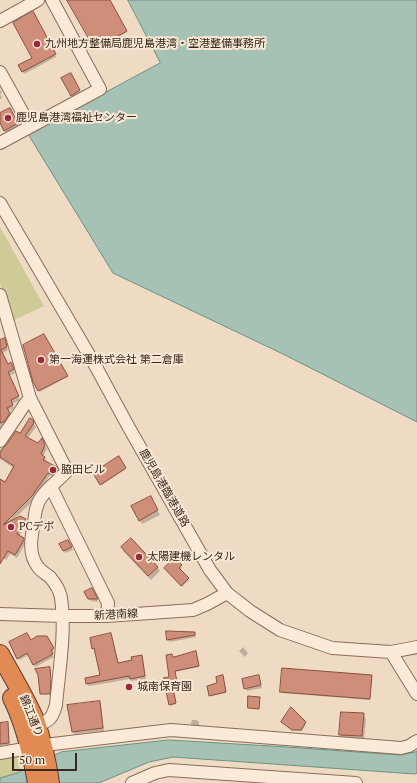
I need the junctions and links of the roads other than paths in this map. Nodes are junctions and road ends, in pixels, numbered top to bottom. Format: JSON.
{"nodes":[{"id":1,"x":38,"y":0,"type":"edge"},
{"id":2,"x":52,"y":0,"type":"edge"},
{"id":3,"x":0,"y":21,"type":"edge"},
{"id":4,"x":0,"y":72,"type":"edge"},
{"id":5,"x":30,"y":126,"type":"junction"},
{"id":6,"x":0,"y":143,"type":"edge"},
{"id":7,"x":0,"y":203,"type":"edge"},
{"id":8,"x":0,"y":295,"type":"edge"},
{"id":9,"x":30,"y":398,"type":"junction"},
{"id":10,"x":0,"y":441,"type":"edge"},
{"id":11,"x":50,"y":487,"type":"junction"},
{"id":12,"x":227,"y":593,"type":"junction"},
{"id":13,"x":0,"y":614,"type":"edge"},
{"id":14,"x":62,"y":616,"type":"junction"},
{"id":15,"x":107,"y":616,"type":"junction"},
{"id":16,"x":417,"y":647,"type":"edge"},
{"id":17,"x":391,"y":652,"type":"junction"},
{"id":18,"x":0,"y":654,"type":"edge"},
{"id":19,"x":0,"y":676,"type":"edge"},
{"id":20,"x":417,"y":694,"type":"edge"},
{"id":21,"x":37,"y":726,"type":"junction"},
{"id":22,"x":417,"y":741,"type":"edge"},
{"id":23,"x":36,"y":750,"type":"junction"},
{"id":24,"x":0,"y":753,"type":"edge"},
{"id":25,"x":333,"y":782,"type":"edge"},
{"id":26,"x":37,"y":783,"type":"edge"},
{"id":27,"x":50,"y":783,"type":"edge"},
{"id":28,"x":132,"y":783,"type":"edge"},
{"id":29,"x":356,"y":783,"type":"edge"}],
"edges":[{"from":1,"to":3,"type":"street"},
{"from":2,"to":5,"type":"street"},
{"from":4,"to":5,"type":"street"},
{"from":5,"to":6,"type":"street"},
{"from":7,"to":12,"type":"street","name":"鹿児島港臨港道路"},
{"from":8,"to":9,"type":"street"},
{"from":9,"to":10,"type":"street"},
{"from":9,"to":11,"type":"street"},
{"from":11,"to":14,"type":"street"},
{"from":11,"to":15,"type":"street"},
{"from":12,"to":15,"type":"street","name":"新港南線"},
{"from":12,"to":17,"type":"street","name":"鹿児島港臨港道路"},
{"from":13,"to":14,"type":"street","name":"新港南線"},
{"from":14,"to":15,"type":"street","name":"新港南線"},
{"from":14,"to":21,"type":"street"},
{"from":16,"to":17,"type":"street","name":"鹿児島港臨港道路"},
{"from":17,"to":20,"type":"street"},
{"from":18,"to":21,"type":"highway","name":"錦江通り"},
{"from":19,"to":23,"type":"highway","name":"錦江通り"},
{"from":21,"to":23,"type":"highway","name":"錦江通り"},
{"from":22,"to":23,"type":"street"},
{"from":23,"to":24,"type":"street"},
{"from":23,"to":26,"type":"highway","name":"錦江通り"},
{"from":23,"to":27,"type":"highway","name":"錦江通り"},
{"from":25,"to":28,"type":"street"},
{"from":25,"to":29,"type":"street"}]}
